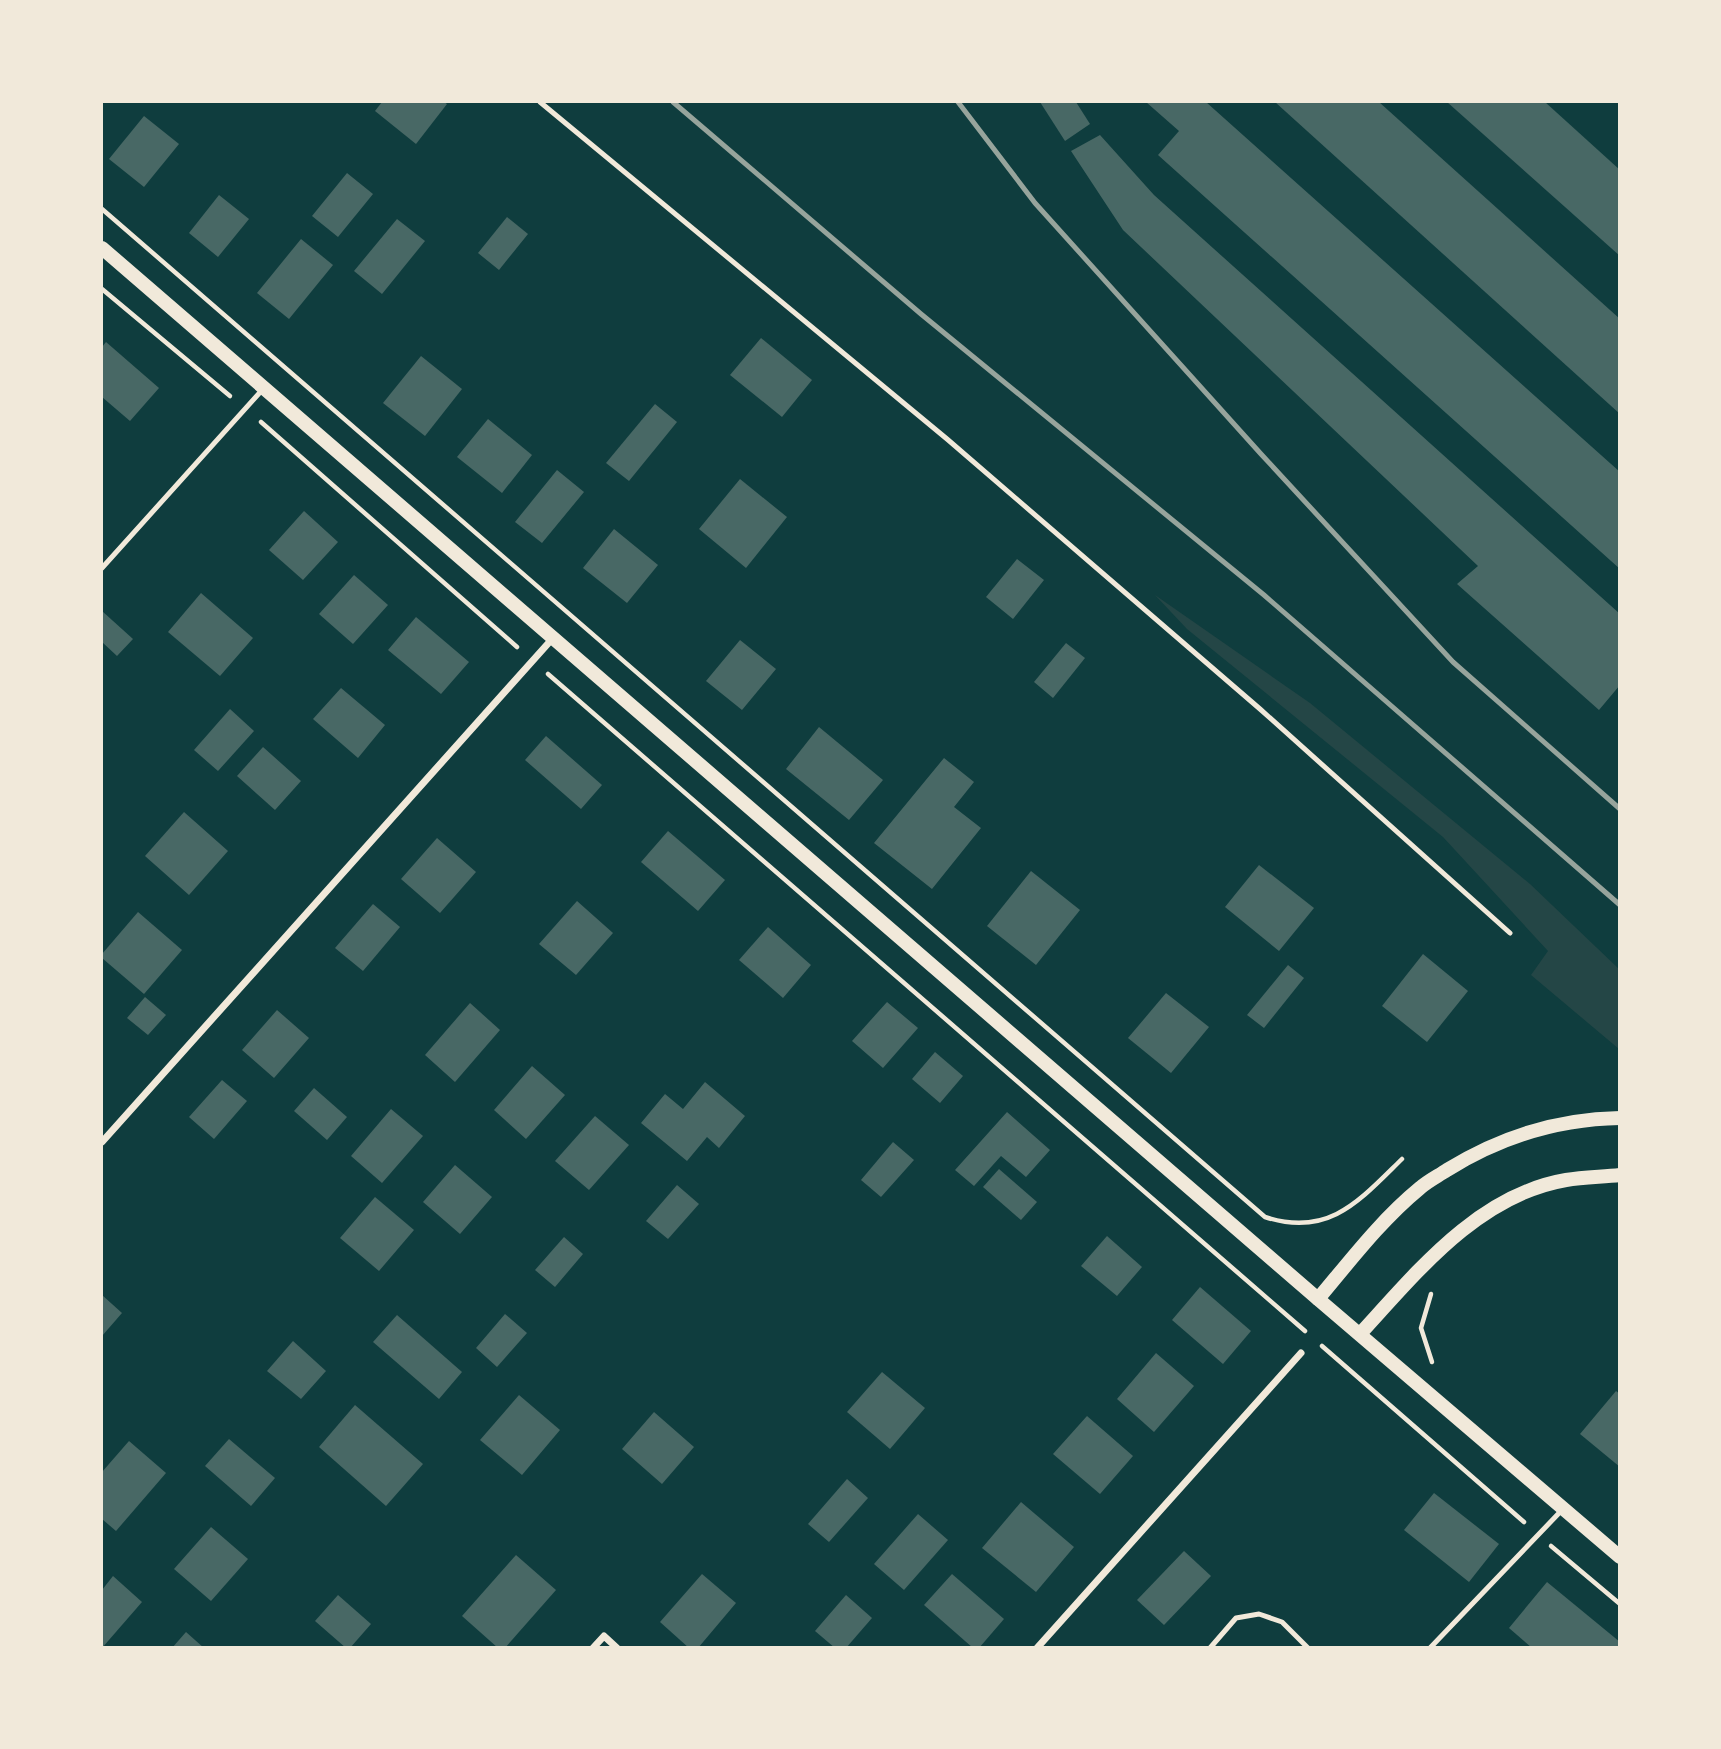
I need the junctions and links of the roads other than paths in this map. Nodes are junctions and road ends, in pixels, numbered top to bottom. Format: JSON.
{"nodes":[{"id":1,"x":540,"y":102,"type":"edge"},
{"id":2,"x":102,"y":248,"type":"edge"},
{"id":3,"x":264,"y":388,"type":"junction"},
{"id":4,"x":102,"y":568,"type":"edge"},
{"id":5,"x":553,"y":638,"type":"junction"},
{"id":6,"x":1510,"y":933,"type":"dead end"},
{"id":7,"x":1619,"y":1118,"type":"edge"},
{"id":8,"x":102,"y":1142,"type":"edge"},
{"id":9,"x":1619,"y":1175,"type":"edge"},
{"id":10,"x":1318,"y":1299,"type":"junction"},
{"id":11,"x":1360,"y":1334,"type":"junction"},
{"id":12,"x":1301,"y":1353,"type":"dead end"},
{"id":13,"x":1563,"y":1508,"type":"junction"},
{"id":14,"x":1619,"y":1557,"type":"edge"},
{"id":15,"x":593,"y":1647,"type":"edge"},
{"id":16,"x":617,"y":1647,"type":"edge"},
{"id":17,"x":1037,"y":1647,"type":"edge"},
{"id":18,"x":1210,"y":1647,"type":"edge"},
{"id":19,"x":1308,"y":1647,"type":"edge"},
{"id":20,"x":1430,"y":1647,"type":"edge"}],
"edges":[{"from":1,"to":6,"type":"lane"},
{"from":2,"to":3,"type":"main road"},
{"from":3,"to":4,"type":"lane"},
{"from":3,"to":5,"type":"main road"},
{"from":5,"to":8,"type":"street"},
{"from":5,"to":10,"type":"main road"},
{"from":7,"to":10,"type":"main road"},
{"from":9,"to":11,"type":"main road"},
{"from":10,"to":11,"type":"main road"},
{"from":11,"to":13,"type":"main road"},
{"from":12,"to":17,"type":"street"},
{"from":13,"to":14,"type":"main road"},
{"from":13,"to":20,"type":"lane"},
{"from":15,"to":16,"type":"street"},
{"from":18,"to":19,"type":"lane"}]}
